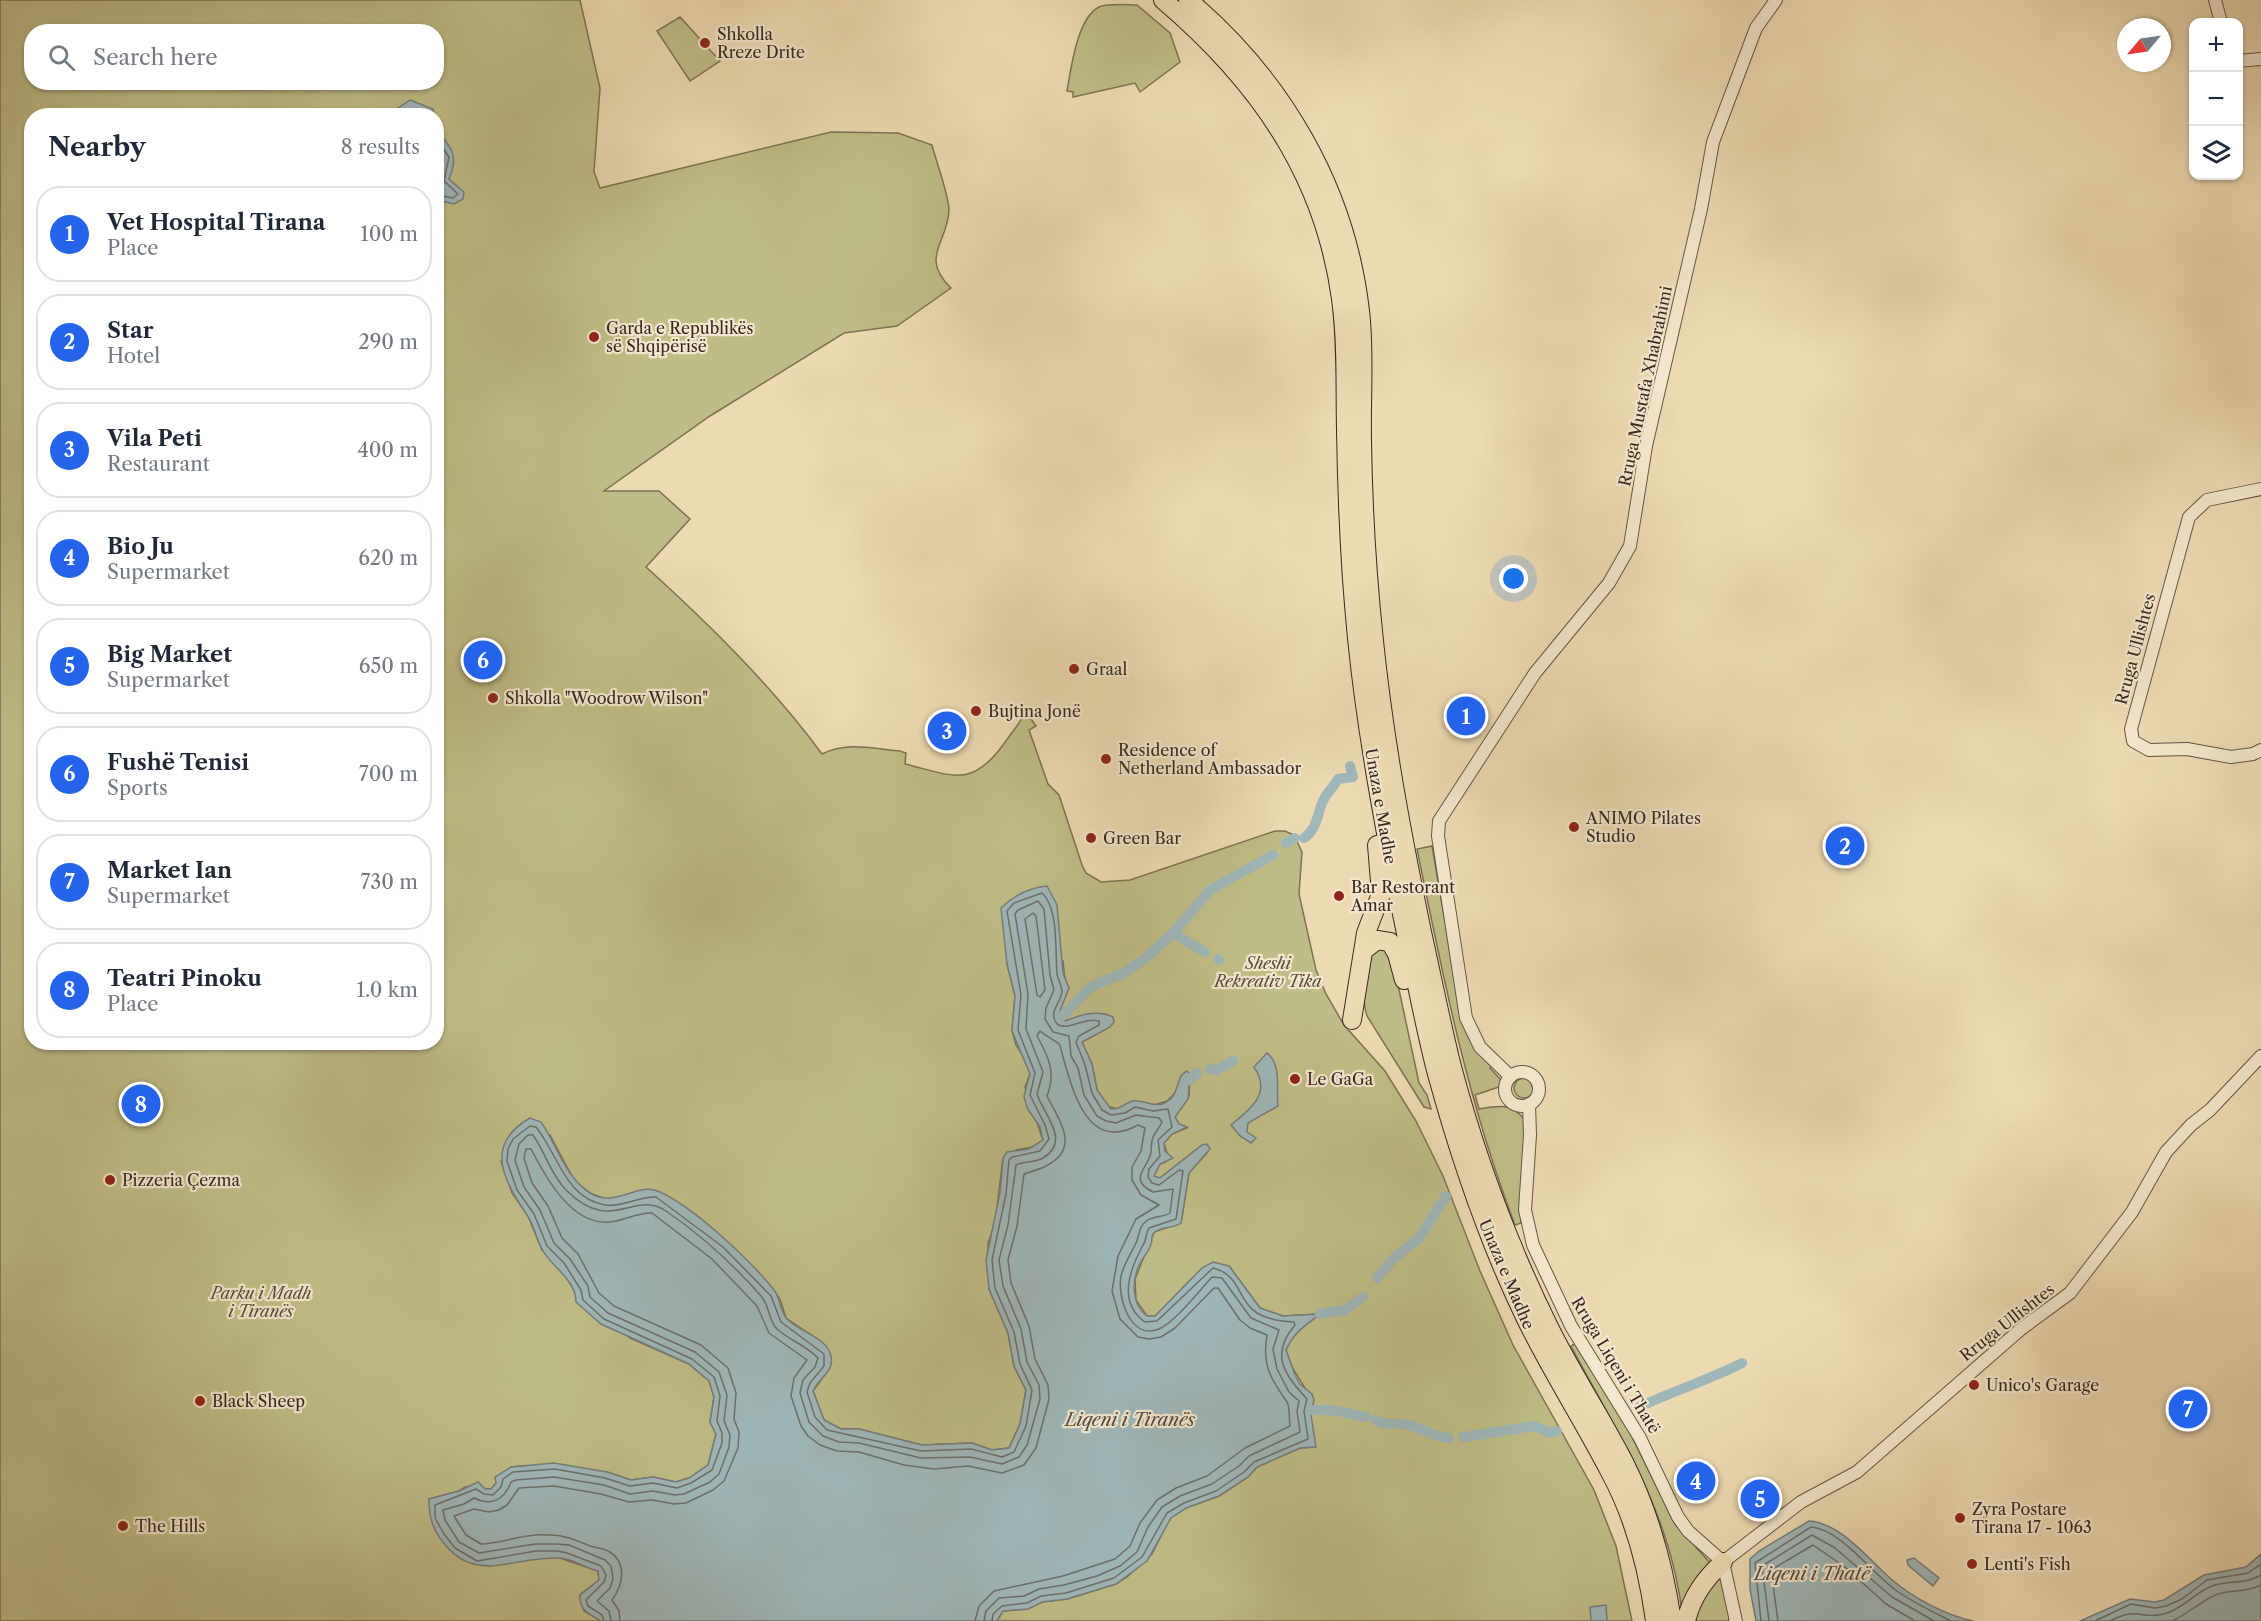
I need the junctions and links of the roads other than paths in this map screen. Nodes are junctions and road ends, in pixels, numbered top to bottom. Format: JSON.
{"nodes":[{"id":1,"x":1163,"y":0,"type":"edge"},
{"id":2,"x":1188,"y":0,"type":"edge"},
{"id":3,"x":1776,"y":0,"type":"edge"},
{"id":4,"x":2215,"y":0,"type":"edge"},
{"id":5,"x":2220,"y":18,"type":"edge"},
{"id":6,"x":2261,"y":59,"type":"edge"},
{"id":7,"x":2243,"y":61,"type":"edge"},
{"id":8,"x":2261,"y":489,"type":"edge"},
{"id":9,"x":2261,"y":750,"type":"edge"},
{"id":10,"x":1381,"y":808,"type":"junction"},
{"id":11,"x":1363,"y":951,"type":"junction"},
{"id":12,"x":1352,"y":1020,"type":"dead end"},
{"id":13,"x":2261,"y":1056,"type":"edge"},
{"id":14,"x":1434,"y":1061,"type":"junction"},
{"id":15,"x":1510,"y":1076,"type":"junction"},
{"id":16,"x":1528,"y":1104,"type":"junction"},
{"id":17,"x":1723,"y":1562,"type":"junction"},
{"id":18,"x":1655,"y":1621,"type":"edge"},
{"id":19,"x":1672,"y":1621,"type":"edge"},
{"id":20,"x":1686,"y":1621,"type":"edge"},
{"id":21,"x":1736,"y":1621,"type":"edge"}],
"edges":[{"from":1,"to":10,"type":"highway","name":"Unaza e Madhe"},
{"from":2,"to":19,"type":"highway","name":"Unaza e Madhe"},
{"from":3,"to":15,"type":"street","name":"Rruga Mustafa Xhabrahimi"},
{"from":4,"to":5,"type":"street"},
{"from":6,"to":7,"type":"street"},
{"from":8,"to":9,"type":"street","name":"Rruga Ullishtes"},
{"from":10,"to":11,"type":"highway"},
{"from":10,"to":14,"type":"highway","name":"Unaza e Madhe"},
{"from":11,"to":12,"type":"highway"},
{"from":11,"to":14,"type":"highway"},
{"from":13,"to":17,"type":"street","name":"Rruga Ullishtes"},
{"from":14,"to":18,"type":"highway","name":"Unaza e Madhe"},
{"from":15,"to":16,"type":"street"},
{"from":15,"to":16,"type":"street"},
{"from":16,"to":17,"type":"street","name":"Rruga Liqeni i Thatë"},
{"from":17,"to":20,"type":"highway"},
{"from":17,"to":21,"type":"street"}]}
